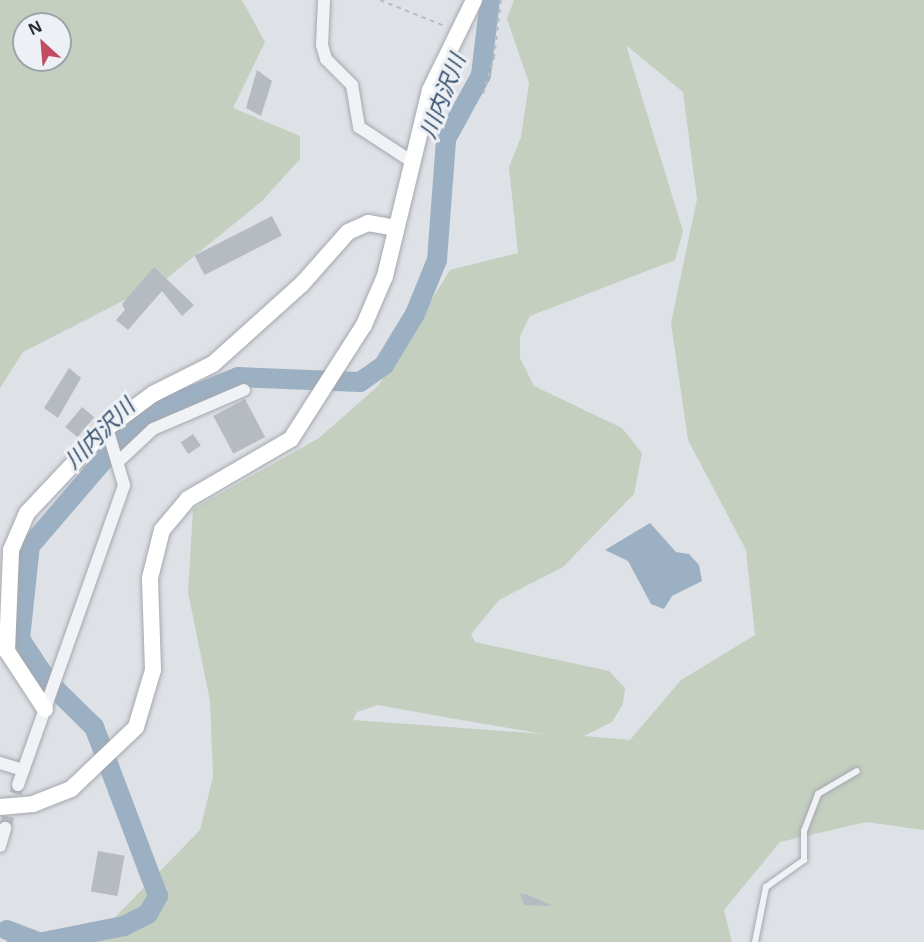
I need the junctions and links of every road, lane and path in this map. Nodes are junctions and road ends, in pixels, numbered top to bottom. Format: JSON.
{"nodes":[{"id":1,"x":324,"y":0,"type":"edge"},
{"id":2,"x":380,"y":0,"type":"edge"},
{"id":3,"x":474,"y":0,"type":"edge"},
{"id":4,"x":501,"y":0,"type":"edge"},
{"id":5,"x":458,"y":31,"type":"junction"},
{"id":6,"x":483,"y":94,"type":"dead end"},
{"id":7,"x":411,"y":161,"type":"junction"},
{"id":8,"x":396,"y":228,"type":"junction"},
{"id":9,"x":244,"y":390,"type":"dead end"},
{"id":10,"x":109,"y":432,"type":"junction"},
{"id":11,"x":120,"y":458,"type":"junction"},
{"id":12,"x":47,"y":703,"type":"junction"},
{"id":13,"x":0,"y":763,"type":"edge"},
{"id":14,"x":23,"y":770,"type":"junction"},
{"id":15,"x":857,"y":771,"type":"dead end"},
{"id":16,"x":18,"y":785,"type":"tunnel mouth"},
{"id":17,"x":0,"y":807,"type":"edge"},
{"id":18,"x":5,"y":828,"type":"dead end"},
{"id":19,"x":0,"y":846,"type":"edge"},
{"id":20,"x":755,"y":942,"type":"edge"}],
"edges":[{"from":1,"to":7,"type":"street"},
{"from":2,"to":5,"type":"path"},
{"from":3,"to":5,"type":"street"},
{"from":4,"to":6,"type":"path"},
{"from":5,"to":7,"type":"street"},
{"from":7,"to":8,"type":"street"},
{"from":8,"to":10,"type":"street"},
{"from":8,"to":17,"type":"street"},
{"from":9,"to":11,"type":"street"},
{"from":10,"to":11,"type":"street"},
{"from":10,"to":12,"type":"street"},
{"from":11,"to":12,"type":"street"},
{"from":12,"to":14,"type":"street"},
{"from":13,"to":14,"type":"street"},
{"from":14,"to":16,"type":"street"},
{"from":15,"to":20,"type":"lane"},
{"from":18,"to":19,"type":"street"}]}
